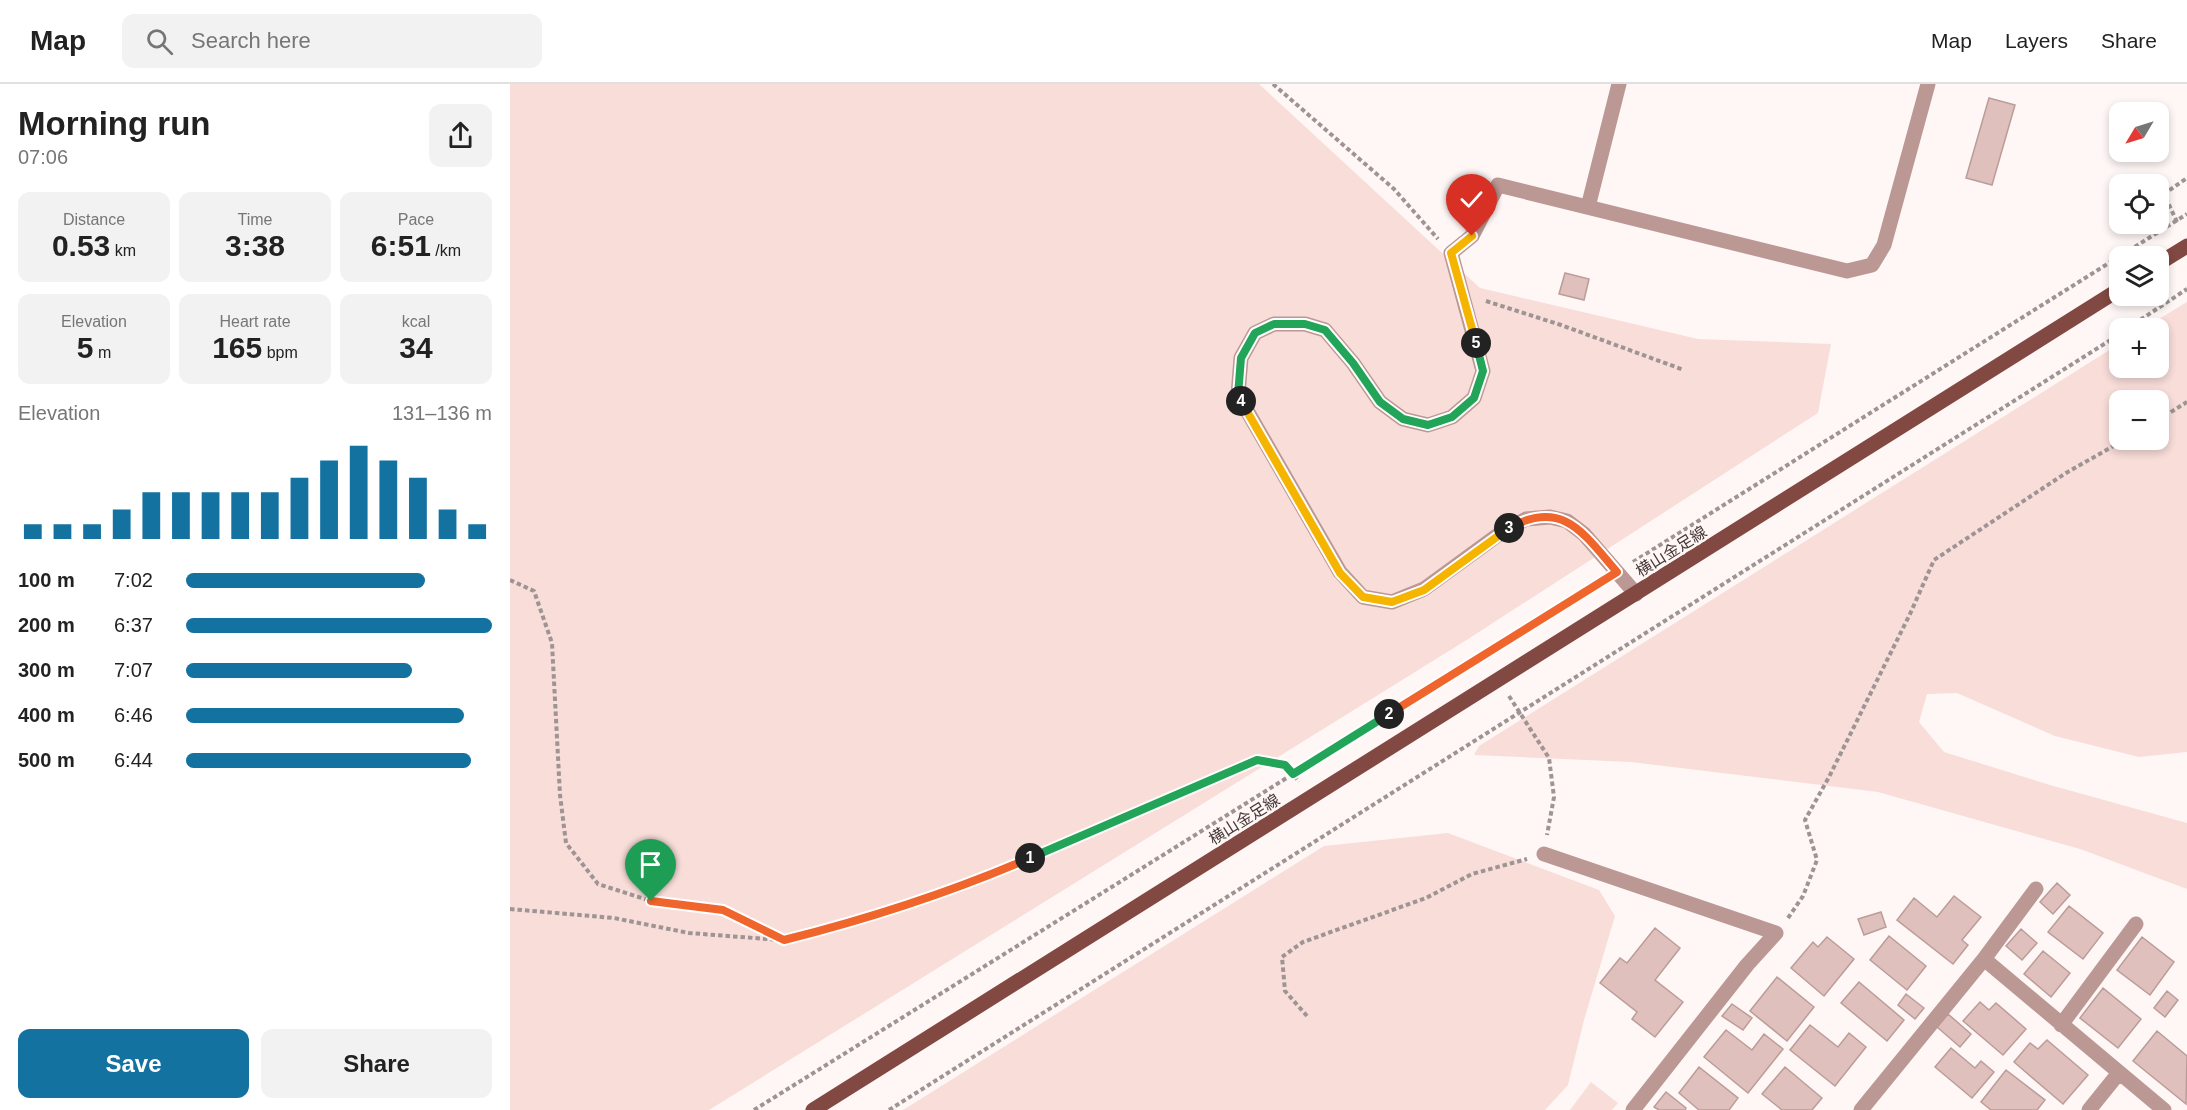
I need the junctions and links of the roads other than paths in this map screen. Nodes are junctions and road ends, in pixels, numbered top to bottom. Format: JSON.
{"nodes":[{"id":1,"x":1619,"y":84,"type":"edge"},
{"id":2,"x":1928,"y":84,"type":"edge"},
{"id":3,"x":1588,"y":207,"type":"junction"},
{"id":4,"x":2187,"y":246,"type":"edge"},
{"id":5,"x":2169,"y":257,"type":"edge"},
{"id":6,"x":2109,"y":296,"type":"edge"},
{"id":7,"x":1636,"y":594,"type":"junction"},
{"id":8,"x":1544,"y":854,"type":"road end"},
{"id":9,"x":2036,"y":889,"type":"dead end"},
{"id":10,"x":2136,"y":924,"type":"dead end"},
{"id":11,"x":1984,"y":959,"type":"junction"},
{"id":12,"x":2061,"y":1025,"type":"junction"},
{"id":13,"x":2118,"y":1074,"type":"junction"},
{"id":14,"x":813,"y":1110,"type":"edge"},
{"id":15,"x":1633,"y":1110,"type":"edge"},
{"id":16,"x":1861,"y":1110,"type":"edge"},
{"id":17,"x":2089,"y":1110,"type":"edge"},
{"id":18,"x":2164,"y":1110,"type":"edge"}],
"edges":[{"from":1,"to":3,"type":"street"},
{"from":2,"to":3,"type":"street"},
{"from":3,"to":7,"type":"street"},
{"from":4,"to":5,"type":"main road"},
{"from":6,"to":7,"type":"main road","name":"横山金足線"},
{"from":7,"to":14,"type":"main road","name":"横山金足線"},
{"from":8,"to":15,"type":"street"},
{"from":9,"to":11,"type":"street"},
{"from":10,"to":12,"type":"street"},
{"from":11,"to":12,"type":"street"},
{"from":11,"to":16,"type":"street"},
{"from":12,"to":13,"type":"street"},
{"from":13,"to":17,"type":"street"},
{"from":13,"to":18,"type":"street"}]}
